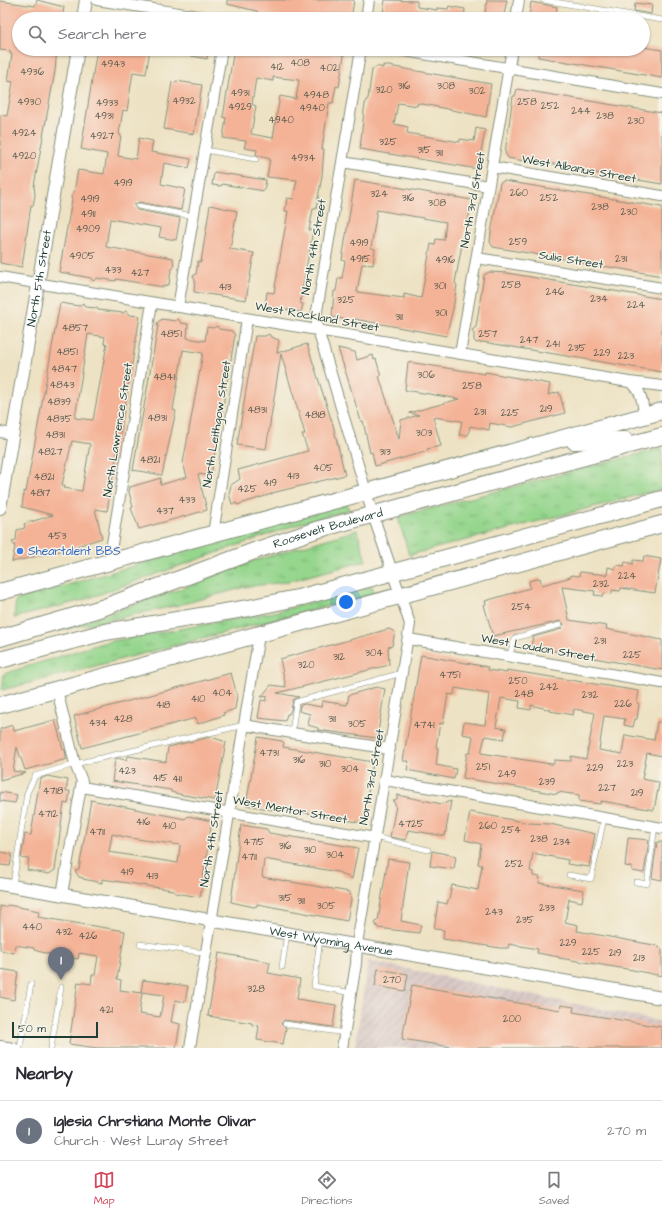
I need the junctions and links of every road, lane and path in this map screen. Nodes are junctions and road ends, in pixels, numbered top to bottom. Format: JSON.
{"nodes":[{"id":1,"x":86,"y":0,"type":"edge"},
{"id":2,"x":97,"y":0,"type":"edge"},
{"id":3,"x":369,"y":0,"type":"edge"},
{"id":4,"x":519,"y":0,"type":"edge"},
{"id":5,"x":543,"y":0,"type":"edge"},
{"id":6,"x":84,"y":12,"type":"edge"},
{"id":7,"x":173,"y":12,"type":"edge"},
{"id":8,"x":367,"y":12,"type":"edge"},
{"id":9,"x":517,"y":12,"type":"edge"},
{"id":10,"x":614,"y":12,"type":"edge"},
{"id":11,"x":650,"y":18,"type":"edge"},
{"id":12,"x":662,"y":20,"type":"edge"},
{"id":13,"x":77,"y":56,"type":"edge"},
{"id":14,"x":221,"y":56,"type":"edge"},
{"id":15,"x":360,"y":56,"type":"edge"},
{"id":16,"x":434,"y":56,"type":"edge"},
{"id":17,"x":511,"y":56,"type":"edge"},
{"id":18,"x":509,"y":69,"type":"junction"},
{"id":19,"x":662,"y":94,"type":"edge"},
{"id":20,"x":205,"y":150,"type":"junction"},
{"id":21,"x":256,"y":159,"type":"dead end"},
{"id":22,"x":342,"y":162,"type":"junction"},
{"id":23,"x":492,"y":167,"type":"junction"},
{"id":24,"x":488,"y":186,"type":"junction"},
{"id":25,"x":662,"y":196,"type":"edge"},
{"id":26,"x":138,"y":206,"type":"dead end"},
{"id":27,"x":193,"y":216,"type":"junction"},
{"id":28,"x":477,"y":258,"type":"junction"},
{"id":29,"x":0,"y":277,"type":"edge"},
{"id":30,"x":38,"y":284,"type":"junction"},
{"id":31,"x":662,"y":288,"type":"edge"},
{"id":32,"x":152,"y":303,"type":"junction"},
{"id":33,"x":178,"y":307,"type":"junction"},
{"id":34,"x":247,"y":319,"type":"junction"},
{"id":35,"x":318,"y":330,"type":"junction"},
{"id":36,"x":460,"y":354,"type":"junction"},
{"id":37,"x":629,"y":382,"type":"junction"},
{"id":38,"x":662,"y":386,"type":"edge"},
{"id":39,"x":662,"y":411,"type":"edge"},
{"id":40,"x":645,"y":416,"type":"junction"},
{"id":41,"x":0,"y":432,"type":"edge"},
{"id":42,"x":12,"y":434,"type":"junction"},
{"id":43,"x":655,"y":438,"type":"edge"},
{"id":44,"x":551,"y":442,"type":"junction"},
{"id":45,"x":367,"y":492,"type":"junction"},
{"id":46,"x":662,"y":499,"type":"edge"},
{"id":47,"x":0,"y":508,"type":"edge"},
{"id":48,"x":373,"y":515,"type":"junction"},
{"id":49,"x":661,"y":524,"type":"edge"},
{"id":50,"x":213,"y":534,"type":"junction"},
{"id":51,"x":109,"y":562,"type":"junction"},
{"id":52,"x":392,"y":573,"type":"junction"},
{"id":53,"x":0,"y":592,"type":"edge"},
{"id":54,"x":401,"y":596,"type":"junction"},
{"id":55,"x":560,"y":625,"type":"dead end"},
{"id":56,"x":259,"y":635,"type":"junction"},
{"id":57,"x":0,"y":638,"type":"edge"},
{"id":58,"x":409,"y":639,"type":"junction"},
{"id":59,"x":509,"y":657,"type":"junction"},
{"id":60,"x":8,"y":658,"type":"edge"},
{"id":61,"x":403,"y":673,"type":"junction"},
{"id":62,"x":662,"y":683,"type":"edge"},
{"id":63,"x":57,"y":690,"type":"junction"},
{"id":64,"x":0,"y":706,"type":"edge"},
{"id":65,"x":244,"y":725,"type":"junction"},
{"id":66,"x":292,"y":733,"type":"junction"},
{"id":67,"x":390,"y":750,"type":"junction"},
{"id":68,"x":75,"y":764,"type":"junction"},
{"id":69,"x":385,"y":780,"type":"junction"},
{"id":70,"x":82,"y":787,"type":"junction"},
{"id":71,"x":229,"y":812,"type":"junction"},
{"id":72,"x":604,"y":818,"type":"junction"},
{"id":73,"x":658,"y":827,"type":"edge"},
{"id":74,"x":375,"y":837,"type":"junction"},
{"id":75,"x":428,"y":850,"type":"dead end"},
{"id":76,"x":569,"y":875,"type":"dead end"},
{"id":77,"x":636,"y":882,"type":"dead end"},
{"id":78,"x":0,"y":884,"type":"edge"},
{"id":79,"x":12,"y":886,"type":"junction"},
{"id":80,"x":62,"y":894,"type":"junction"},
{"id":81,"x":212,"y":920,"type":"junction"},
{"id":82,"x":287,"y":932,"type":"junction"},
{"id":83,"x":320,"y":938,"type":"junction"},
{"id":84,"x":140,"y":944,"type":"dead end"},
{"id":85,"x":357,"y":944,"type":"junction"},
{"id":86,"x":206,"y":953,"type":"junction"},
{"id":87,"x":282,"y":967,"type":"dead end"},
{"id":88,"x":31,"y":984,"type":"dead end"},
{"id":89,"x":62,"y":987,"type":"dead end"},
{"id":90,"x":352,"y":993,"type":"junction"},
{"id":91,"x":662,"y":998,"type":"edge"},
{"id":92,"x":285,"y":1024,"type":"dead end"},
{"id":93,"x":345,"y":1033,"type":"junction"},
{"id":94,"x":0,"y":1046,"type":"edge"},
{"id":95,"x":14,"y":1048,"type":"edge"},
{"id":96,"x":20,"y":1048,"type":"edge"},
{"id":97,"x":51,"y":1048,"type":"edge"},
{"id":98,"x":190,"y":1048,"type":"edge"},
{"id":99,"x":342,"y":1048,"type":"edge"}],
"edges":[{"from":1,"to":6,"type":"street"},
{"from":2,"to":7,"type":"street"},
{"from":3,"to":8,"type":"street"},
{"from":4,"to":9,"type":"street"},
{"from":5,"to":10,"type":"lane"},
{"from":11,"to":12,"type":"lane"},
{"from":13,"to":30,"type":"street","name":"North 5th Street"},
{"from":14,"to":20,"type":"street"},
{"from":15,"to":22,"type":"street","name":"North 4th Street"},
{"from":16,"to":18,"type":"street"},
{"from":17,"to":18,"type":"street","name":"North 3rd Street"},
{"from":18,"to":19,"type":"street"},
{"from":18,"to":23,"type":"street","name":"North 3rd Street"},
{"from":20,"to":21,"type":"lane"},
{"from":20,"to":27,"type":"street"},
{"from":22,"to":24,"type":"street"},
{"from":22,"to":35,"type":"street","name":"North 4th Street"},
{"from":23,"to":24,"type":"street","name":"North 3rd Street"},
{"from":23,"to":25,"type":"street","name":"West Albanus Street"},
{"from":24,"to":28,"type":"street","name":"North 3rd Street"},
{"from":26,"to":27,"type":"lane"},
{"from":27,"to":33,"type":"street"},
{"from":28,"to":31,"type":"street","name":"Sulis Street"},
{"from":28,"to":36,"type":"street","name":"North 3rd Street"},
{"from":29,"to":30,"type":"street","name":"West Rockland Street"},
{"from":30,"to":32,"type":"street","name":"West Rockland Street"},
{"from":30,"to":42,"type":"street","name":"North 5th Street"},
{"from":32,"to":33,"type":"street","name":"West Rockland Street"},
{"from":32,"to":51,"type":"street","name":"North Lawrence Street"},
{"from":33,"to":34,"type":"street","name":"West Rockland Street"},
{"from":34,"to":35,"type":"street","name":"West Rockland Street"},
{"from":34,"to":50,"type":"street","name":"North Leithgow Street"},
{"from":35,"to":36,"type":"street","name":"West Rockland Street"},
{"from":35,"to":45,"type":"street","name":"North 4th Street"},
{"from":36,"to":37,"type":"street","name":"West Rockland Street"},
{"from":37,"to":38,"type":"street","name":"West Rockland Street"},
{"from":37,"to":40,"type":"street"},
{"from":39,"to":40,"type":"highway","name":"Roosevelt Boulevard"},
{"from":40,"to":44,"type":"highway","name":"Roosevelt Boulevard"},
{"from":41,"to":42,"type":"street"},
{"from":42,"to":47,"type":"street","name":"North 5th Street"},
{"from":43,"to":44,"type":"highway"},
{"from":43,"to":48,"type":"highway","name":"Roosevelt Boulevard"},
{"from":44,"to":45,"type":"highway","name":"Roosevelt Boulevard"},
{"from":45,"to":48,"type":"street","name":"North 4th Street"},
{"from":45,"to":50,"type":"highway","name":"Roosevelt Boulevard"},
{"from":46,"to":52,"type":"highway"},
{"from":48,"to":52,"type":"street","name":"North 3rd Street"},
{"from":48,"to":57,"type":"highway","name":"Roosevelt Boulevard"},
{"from":49,"to":54,"type":"highway"},
{"from":50,"to":51,"type":"highway","name":"Roosevelt Boulevard"},
{"from":51,"to":53,"type":"highway","name":"Roosevelt Boulevard"},
{"from":52,"to":54,"type":"street","name":"North 3rd Street"},
{"from":52,"to":60,"type":"highway"},
{"from":54,"to":56,"type":"highway"},
{"from":54,"to":58,"type":"street","name":"North 3rd Street"},
{"from":55,"to":59,"type":"lane"},
{"from":56,"to":63,"type":"highway"},
{"from":56,"to":65,"type":"street","name":"North 4th Street"},
{"from":58,"to":59,"type":"street","name":"West Loudon Street"},
{"from":58,"to":61,"type":"street","name":"North 3rd Street"},
{"from":59,"to":62,"type":"street","name":"West Loudon Street"},
{"from":61,"to":66,"type":"lane"},
{"from":61,"to":67,"type":"street","name":"North 3rd Street"},
{"from":63,"to":64,"type":"highway"},
{"from":63,"to":68,"type":"street"},
{"from":65,"to":66,"type":"street"},
{"from":65,"to":68,"type":"lane"},
{"from":65,"to":71,"type":"street","name":"North 4th Street"},
{"from":66,"to":67,"type":"street"},
{"from":67,"to":69,"type":"street","name":"North 3rd Street"},
{"from":68,"to":70,"type":"street"},
{"from":68,"to":79,"type":"lane"},
{"from":69,"to":72,"type":"street"},
{"from":69,"to":74,"type":"street","name":"North 3rd Street"},
{"from":70,"to":71,"type":"street","name":"West Mentor Street"},
{"from":70,"to":80,"type":"street"},
{"from":71,"to":74,"type":"street","name":"West Mentor Street"},
{"from":71,"to":81,"type":"street","name":"North 4th Street"},
{"from":72,"to":73,"type":"street"},
{"from":72,"to":76,"type":"lane"},
{"from":73,"to":77,"type":"lane"},
{"from":74,"to":75,"type":"lane"},
{"from":74,"to":85,"type":"street","name":"North 3rd Street"},
{"from":78,"to":79,"type":"street","name":"West Wyoming Avenue"},
{"from":79,"to":80,"type":"street","name":"West Wyoming Avenue"},
{"from":80,"to":81,"type":"street","name":"West Wyoming Avenue"},
{"from":81,"to":82,"type":"street","name":"West Wyoming Avenue"},
{"from":81,"to":86,"type":"street","name":"North 4th Street"},
{"from":82,"to":83,"type":"street","name":"West Wyoming Avenue"},
{"from":82,"to":87,"type":"lane"},
{"from":83,"to":85,"type":"street","name":"West Wyoming Avenue"},
{"from":83,"to":90,"type":"lane"},
{"from":84,"to":86,"type":"lane"},
{"from":85,"to":90,"type":"street","name":"North 3rd Street"},
{"from":85,"to":91,"type":"street","name":"West Wyoming Avenue"},
{"from":86,"to":98,"type":"street","name":"North 4th Street"},
{"from":88,"to":96,"type":"lane"},
{"from":89,"to":97,"type":"lane"},
{"from":90,"to":93,"type":"street","name":"North 3rd Street"},
{"from":92,"to":93,"type":"lane"},
{"from":93,"to":99,"type":"street","name":"North 3rd Street"},
{"from":94,"to":95,"type":"street"}]}
